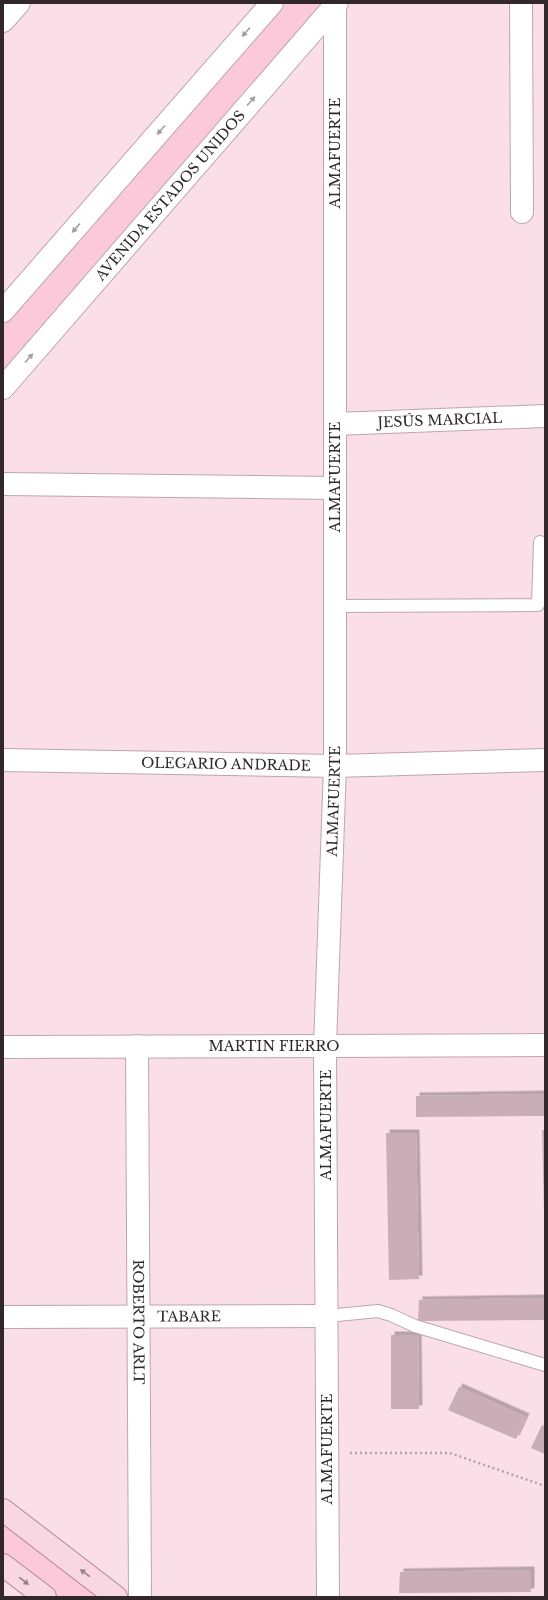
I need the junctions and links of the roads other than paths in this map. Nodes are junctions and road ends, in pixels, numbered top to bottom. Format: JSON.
{"nodes":[{"id":1,"x":19,"y":3,"type":"edge"},
{"id":2,"x":272,"y":3,"type":"edge"},
{"id":3,"x":521,"y":3,"type":"edge"},
{"id":4,"x":336,"y":4,"type":"edge"},
{"id":5,"x":3,"y":21,"type":"edge"},
{"id":6,"x":522,"y":212,"type":"dead end"},
{"id":7,"x":3,"y":312,"type":"edge"},
{"id":8,"x":3,"y":388,"type":"edge"},
{"id":9,"x":545,"y":416,"type":"edge"},
{"id":10,"x":335,"y":424,"type":"junction"},
{"id":11,"x":3,"y":484,"type":"edge"},
{"id":12,"x":335,"y":488,"type":"junction"},
{"id":13,"x":540,"y":542,"type":"dead end"},
{"id":14,"x":335,"y":606,"type":"junction"},
{"id":15,"x":3,"y":760,"type":"edge"},
{"id":16,"x":545,"y":760,"type":"edge"},
{"id":17,"x":335,"y":766,"type":"junction"},
{"id":18,"x":545,"y":1045,"type":"edge"},
{"id":19,"x":137,"y":1046,"type":"junction"},
{"id":20,"x":325,"y":1046,"type":"junction"},
{"id":21,"x":3,"y":1047,"type":"edge"},
{"id":22,"x":327,"y":1316,"type":"junction"},
{"id":23,"x":3,"y":1317,"type":"edge"},
{"id":24,"x":138,"y":1317,"type":"junction"},
{"id":25,"x":545,"y":1365,"type":"edge"},
{"id":26,"x":3,"y":1510,"type":"edge"},
{"id":27,"x":3,"y":1565,"type":"edge"},
{"id":28,"x":45,"y":1597,"type":"edge"},
{"id":29,"x":116,"y":1597,"type":"edge"},
{"id":30,"x":140,"y":1597,"type":"edge"},
{"id":31,"x":328,"y":1597,"type":"edge"}],
"edges":[{"from":1,"to":5,"type":"street"},
{"from":2,"to":7,"type":"street","one_way":true},
{"from":3,"to":6,"type":"street"},
{"from":8,"to":4,"type":"street","name":"AVENIDA ESTADOS UNIDOS","one_way":true},
{"from":4,"to":10,"type":"street","name":"ALMAFUERTE"},
{"from":9,"to":10,"type":"street","name":"JESÚS MARCIAL"},
{"from":10,"to":12,"type":"street","name":"ALMAFUERTE"},
{"from":11,"to":12,"type":"street"},
{"from":12,"to":14,"type":"street","name":"ALMAFUERTE"},
{"from":13,"to":14,"type":"lane"},
{"from":14,"to":17,"type":"street","name":"ALMAFUERTE"},
{"from":15,"to":17,"type":"street","name":"OLEGARIO ANDRADE"},
{"from":16,"to":17,"type":"street","name":"OLEGARIO ANDRADE"},
{"from":17,"to":20,"type":"street","name":"ALMAFUERTE"},
{"from":18,"to":20,"type":"street","name":"MARTIN FIERRO"},
{"from":19,"to":20,"type":"street","name":"MARTIN FIERRO"},
{"from":19,"to":21,"type":"street","name":"MARTIN FIERRO"},
{"from":19,"to":24,"type":"street","name":"ROBERTO ARLT"},
{"from":20,"to":22,"type":"street","name":"ALMAFUERTE"},
{"from":22,"to":24,"type":"street","name":"TABARE"},
{"from":22,"to":25,"type":"lane"},
{"from":22,"to":31,"type":"street","name":"ALMAFUERTE"},
{"from":23,"to":24,"type":"street","name":"TABARE"},
{"from":24,"to":30,"type":"street","name":"ROBERTO ARLT"},
{"from":29,"to":26,"type":"main road","one_way":true},
{"from":27,"to":28,"type":"main road","one_way":true}]}
